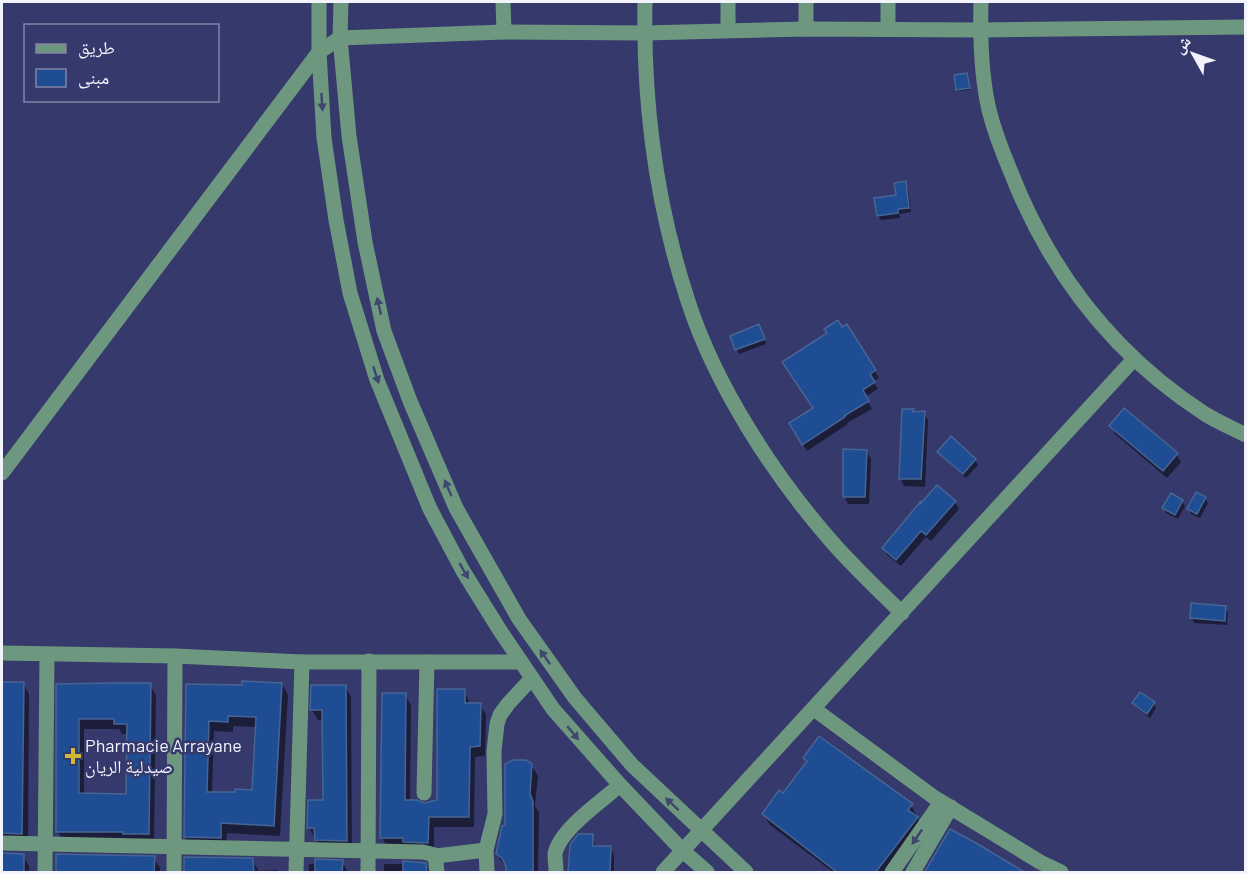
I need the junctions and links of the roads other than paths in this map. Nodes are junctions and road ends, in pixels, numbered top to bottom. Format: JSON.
{"nodes":[{"id":1,"x":341,"y":2,"type":"edge"},
{"id":2,"x":503,"y":2,"type":"edge"},
{"id":3,"x":645,"y":2,"type":"edge"},
{"id":4,"x":728,"y":2,"type":"edge"},
{"id":5,"x":806,"y":2,"type":"edge"},
{"id":6,"x":888,"y":2,"type":"edge"},
{"id":7,"x":981,"y":2,"type":"edge"},
{"id":8,"x":319,"y":9,"type":"edge"},
{"id":9,"x":1245,"y":27,"type":"edge"},
{"id":10,"x":806,"y":29,"type":"junction"},
{"id":11,"x":888,"y":29,"type":"junction"},
{"id":12,"x":728,"y":30,"type":"junction"},
{"id":13,"x":980,"y":30,"type":"junction"},
{"id":14,"x":504,"y":32,"type":"junction"},
{"id":15,"x":645,"y":33,"type":"junction"},
{"id":16,"x":340,"y":38,"type":"junction"},
{"id":17,"x":319,"y":52,"type":"junction"},
{"id":18,"x":1134,"y":358,"type":"junction"},
{"id":19,"x":1245,"y":435,"type":"edge"},
{"id":20,"x":2,"y":473,"type":"edge"},
{"id":21,"x":902,"y":614,"type":"junction"},
{"id":22,"x":2,"y":653,"type":"edge"},
{"id":23,"x":47,"y":655,"type":"junction"},
{"id":24,"x":175,"y":656,"type":"junction"},
{"id":25,"x":369,"y":661,"type":"junction"},
{"id":26,"x":302,"y":662,"type":"junction"},
{"id":27,"x":427,"y":662,"type":"junction"},
{"id":28,"x":521,"y":662,"type":"junction"},
{"id":29,"x":532,"y":678,"type":"junction"},
{"id":30,"x":814,"y":709,"type":"junction"},
{"id":31,"x":620,"y":785,"type":"junction"},
{"id":32,"x":424,"y":793,"type":"dead end"},
{"id":33,"x":946,"y":804,"type":"junction"},
{"id":34,"x":700,"y":830,"type":"junction"},
{"id":35,"x":2,"y":843,"type":"edge"},
{"id":36,"x":44,"y":844,"type":"junction"},
{"id":37,"x":174,"y":846,"type":"junction"},
{"id":38,"x":297,"y":848,"type":"junction"},
{"id":39,"x":369,"y":849,"type":"junction"},
{"id":40,"x":486,"y":850,"type":"junction"},
{"id":41,"x":683,"y":851,"type":"junction"},
{"id":42,"x":436,"y":856,"type":"junction"},
{"id":43,"x":898,"y":870,"type":"edge"},
{"id":44,"x":45,"y":873,"type":"edge"},
{"id":45,"x":174,"y":873,"type":"edge"},
{"id":46,"x":296,"y":873,"type":"edge"},
{"id":47,"x":368,"y":873,"type":"edge"},
{"id":48,"x":437,"y":873,"type":"edge"},
{"id":49,"x":487,"y":873,"type":"edge"},
{"id":50,"x":556,"y":873,"type":"edge"},
{"id":51,"x":663,"y":873,"type":"edge"},
{"id":52,"x":707,"y":873,"type":"edge"},
{"id":53,"x":746,"y":873,"type":"edge"},
{"id":54,"x":913,"y":873,"type":"edge"},
{"id":55,"x":1061,"y":873,"type":"edge"}],
"edges":[{"from":1,"to":16,"type":"street"},
{"from":2,"to":14,"type":"street"},
{"from":3,"to":15,"type":"street"},
{"from":4,"to":12,"type":"street"},
{"from":5,"to":10,"type":"street"},
{"from":6,"to":11,"type":"street"},
{"from":7,"to":13,"type":"street"},
{"from":8,"to":16,"type":"street"},
{"from":8,"to":17,"type":"street"},
{"from":9,"to":13,"type":"street"},
{"from":10,"to":11,"type":"street"},
{"from":10,"to":12,"type":"street"},
{"from":11,"to":13,"type":"street"},
{"from":12,"to":15,"type":"street"},
{"from":13,"to":18,"type":"street"},
{"from":14,"to":15,"type":"street"},
{"from":14,"to":16,"type":"street"},
{"from":15,"to":21,"type":"street"},
{"from":16,"to":17,"type":"street"},
{"from":34,"to":16,"type":"street","one_way":true},
{"from":17,"to":20,"type":"street"},
{"from":17,"to":28,"type":"street","one_way":true},
{"from":18,"to":19,"type":"street"},
{"from":18,"to":21,"type":"street"},
{"from":21,"to":30,"type":"street"},
{"from":22,"to":23,"type":"street"},
{"from":23,"to":24,"type":"street"},
{"from":23,"to":36,"type":"street"},
{"from":24,"to":26,"type":"street"},
{"from":24,"to":37,"type":"street"},
{"from":25,"to":26,"type":"street"},
{"from":25,"to":27,"type":"street"},
{"from":25,"to":39,"type":"street"},
{"from":26,"to":38,"type":"street"},
{"from":27,"to":28,"type":"street"},
{"from":27,"to":32,"type":"street"},
{"from":28,"to":29,"type":"street"},
{"from":29,"to":31,"type":"street","one_way":true},
{"from":29,"to":40,"type":"street"},
{"from":30,"to":33,"type":"street"},
{"from":30,"to":34,"type":"street"},
{"from":31,"to":41,"type":"street"},
{"from":31,"to":50,"type":"street"},
{"from":33,"to":43,"type":"street","one_way":true},
{"from":33,"to":54,"type":"street"},
{"from":33,"to":55,"type":"street"},
{"from":34,"to":41,"type":"street"},
{"from":34,"to":53,"type":"street"},
{"from":35,"to":36,"type":"street"},
{"from":36,"to":37,"type":"street"},
{"from":36,"to":44,"type":"street"},
{"from":37,"to":38,"type":"street"},
{"from":37,"to":45,"type":"street"},
{"from":38,"to":39,"type":"street"},
{"from":38,"to":46,"type":"street"},
{"from":39,"to":42,"type":"street"},
{"from":39,"to":47,"type":"street"},
{"from":40,"to":42,"type":"street"},
{"from":40,"to":49,"type":"street"},
{"from":41,"to":51,"type":"street"},
{"from":41,"to":52,"type":"street"},
{"from":42,"to":48,"type":"street"}]}
